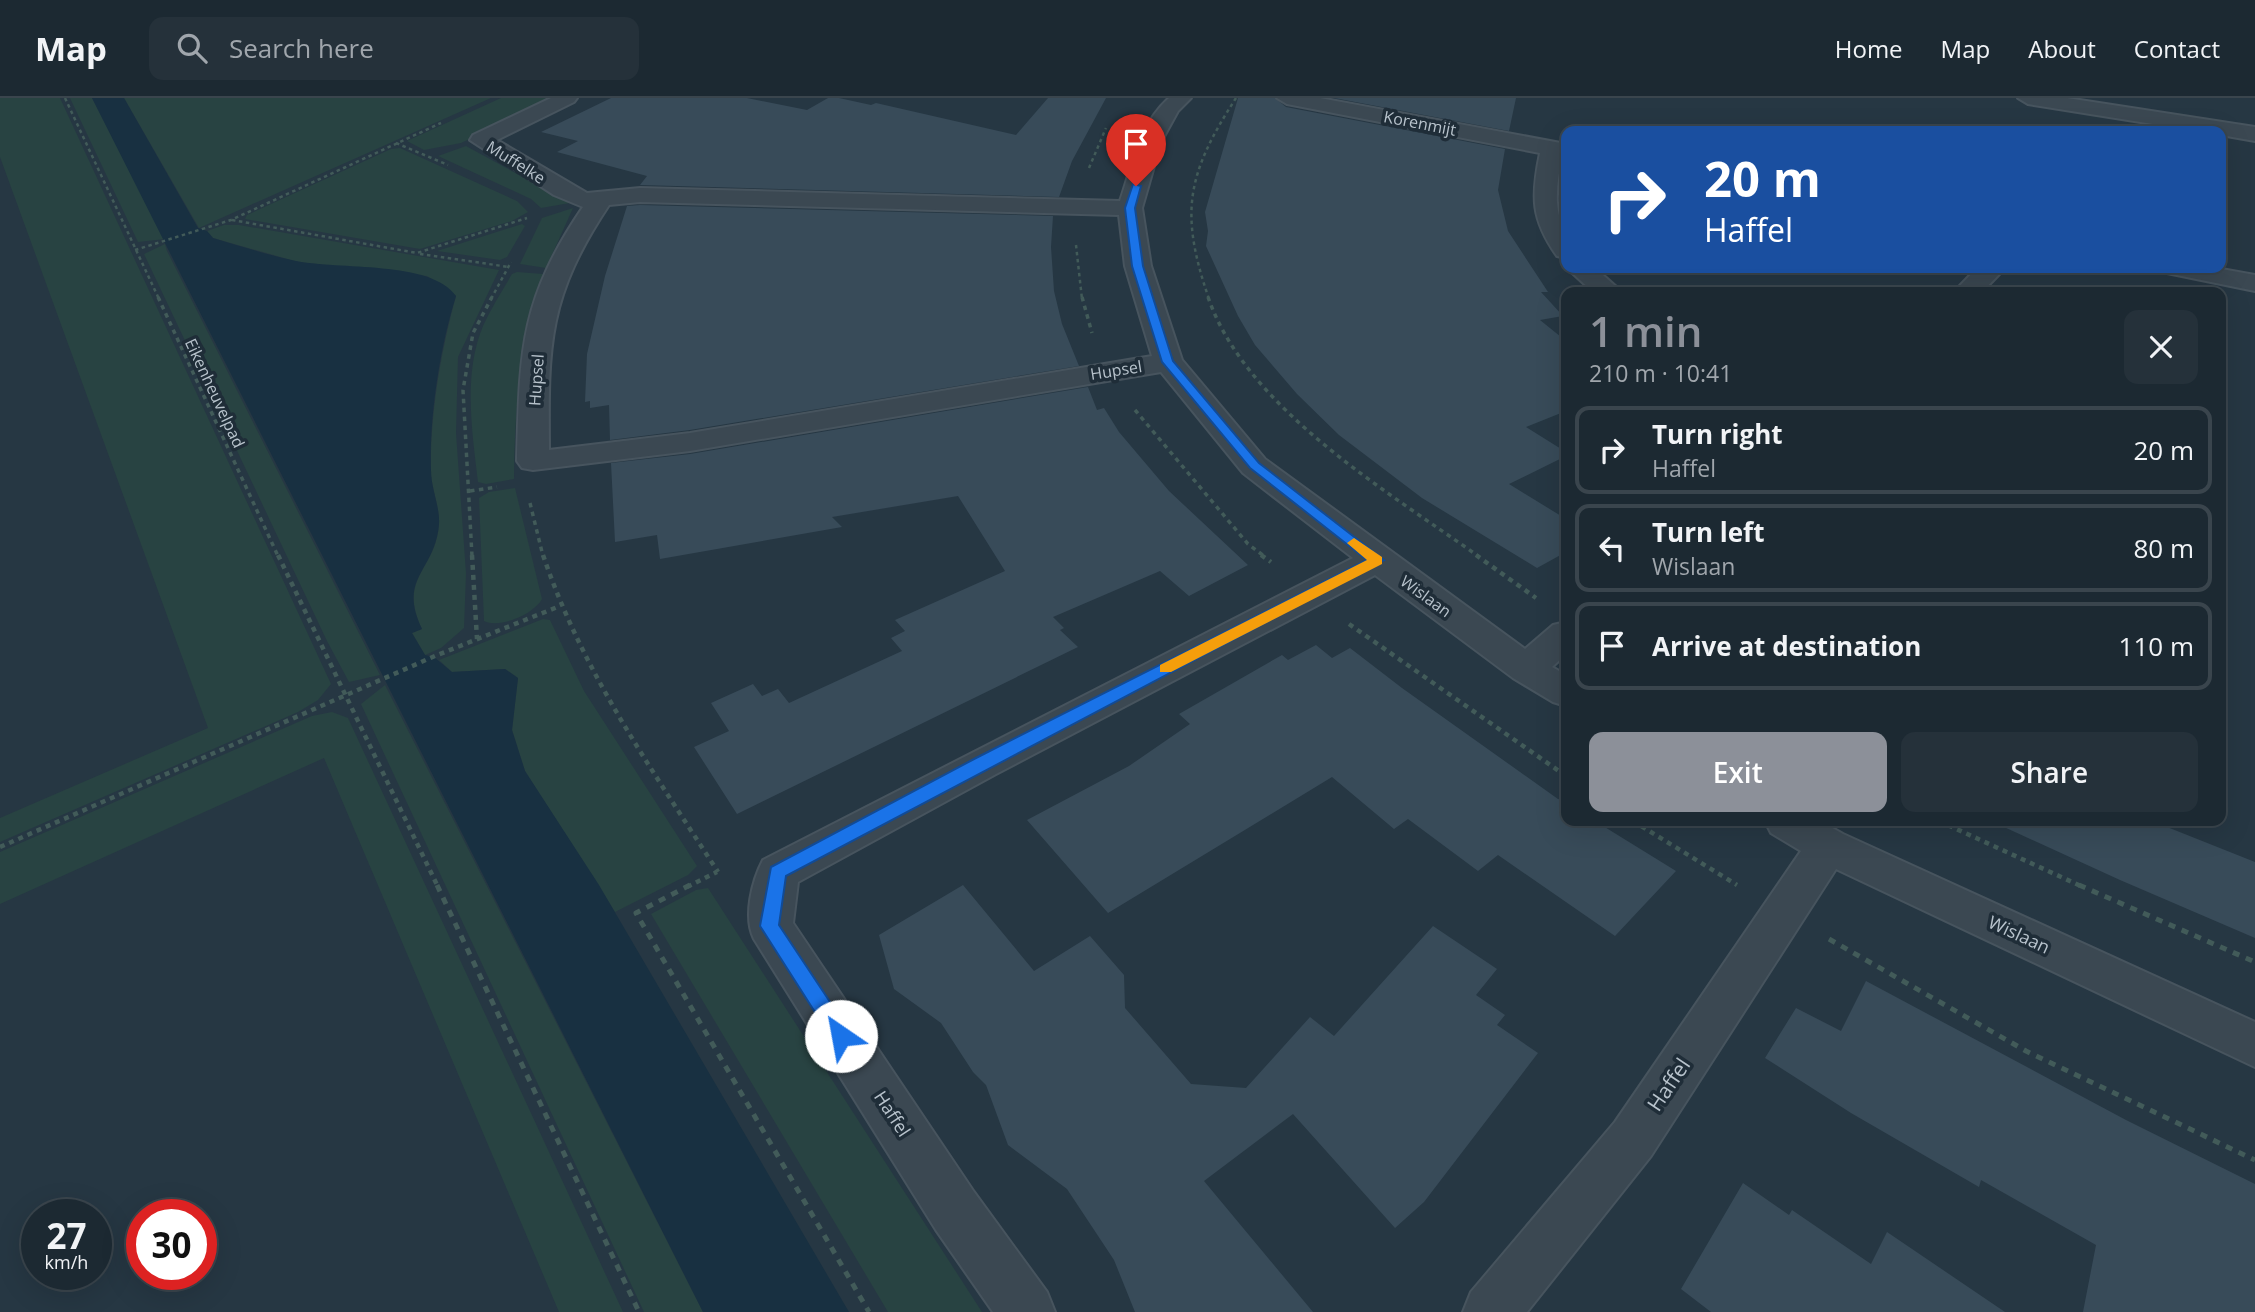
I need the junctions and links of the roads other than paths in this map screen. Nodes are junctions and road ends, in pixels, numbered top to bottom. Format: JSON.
{"nodes":[{"id":1,"x":567,"y":98,"type":"edge"},
{"id":2,"x":1181,"y":98,"type":"edge"},
{"id":3,"x":1287,"y":98,"type":"edge"},
{"id":4,"x":2028,"y":98,"type":"edge"},
{"id":5,"x":2205,"y":126,"type":"edge"},
{"id":6,"x":2226,"y":129,"type":"edge"},
{"id":7,"x":2255,"y":134,"type":"edge"},
{"id":8,"x":1559,"y":150,"type":"edge"},
{"id":9,"x":600,"y":200,"type":"junction"},
{"id":10,"x":1130,"y":208,"type":"junction"},
{"id":11,"x":1561,"y":244,"type":"edge"},
{"id":12,"x":1586,"y":273,"type":"edge"},
{"id":13,"x":1987,"y":273,"type":"edge"},
{"id":14,"x":2202,"y":273,"type":"edge"},
{"id":15,"x":2255,"y":283,"type":"edge"},
{"id":16,"x":1603,"y":287,"type":"edge"},
{"id":17,"x":1972,"y":287,"type":"edge"},
{"id":18,"x":1168,"y":362,"type":"junction"},
{"id":19,"x":1377,"y":560,"type":"junction"},
{"id":20,"x":1561,"y":638,"type":"edge"},
{"id":21,"x":1526,"y":669,"type":"junction"},
{"id":22,"x":1561,"y":689,"type":"edge"},
{"id":23,"x":1794,"y":826,"type":"edge"},
{"id":24,"x":1828,"y":846,"type":"junction"},
{"id":25,"x":2255,"y":1045,"type":"edge"},
{"id":26,"x":1027,"y":1312,"type":"edge"},
{"id":27,"x":1491,"y":1312,"type":"edge"}],
"edges":[{"from":1,"to":9,"type":"street","name":"Muffelke"},
{"from":2,"to":10,"type":"street","name":"Wislaan"},
{"from":3,"to":8,"type":"street","name":"Korenmijt"},
{"from":4,"to":5,"type":"street"},
{"from":6,"to":7,"type":"street"},
{"from":8,"to":11,"type":"street","name":"Korenmijt"},
{"from":9,"to":10,"type":"street"},
{"from":9,"to":18,"type":"street","name":"Hupsel"},
{"from":10,"to":18,"type":"street","name":"Wislaan"},
{"from":12,"to":16,"type":"street"},
{"from":13,"to":17,"type":"street"},
{"from":14,"to":15,"type":"street"},
{"from":18,"to":19,"type":"street","name":"Wislaan"},
{"from":19,"to":21,"type":"street","name":"Wislaan"},
{"from":19,"to":26,"type":"street","name":"Haffel"},
{"from":20,"to":21,"type":"street"},
{"from":21,"to":22,"type":"street","name":"Wislaan"},
{"from":23,"to":24,"type":"street","name":"Wislaan"},
{"from":24,"to":25,"type":"street","name":"Wislaan"},
{"from":24,"to":27,"type":"street","name":"Haffel"}]}
